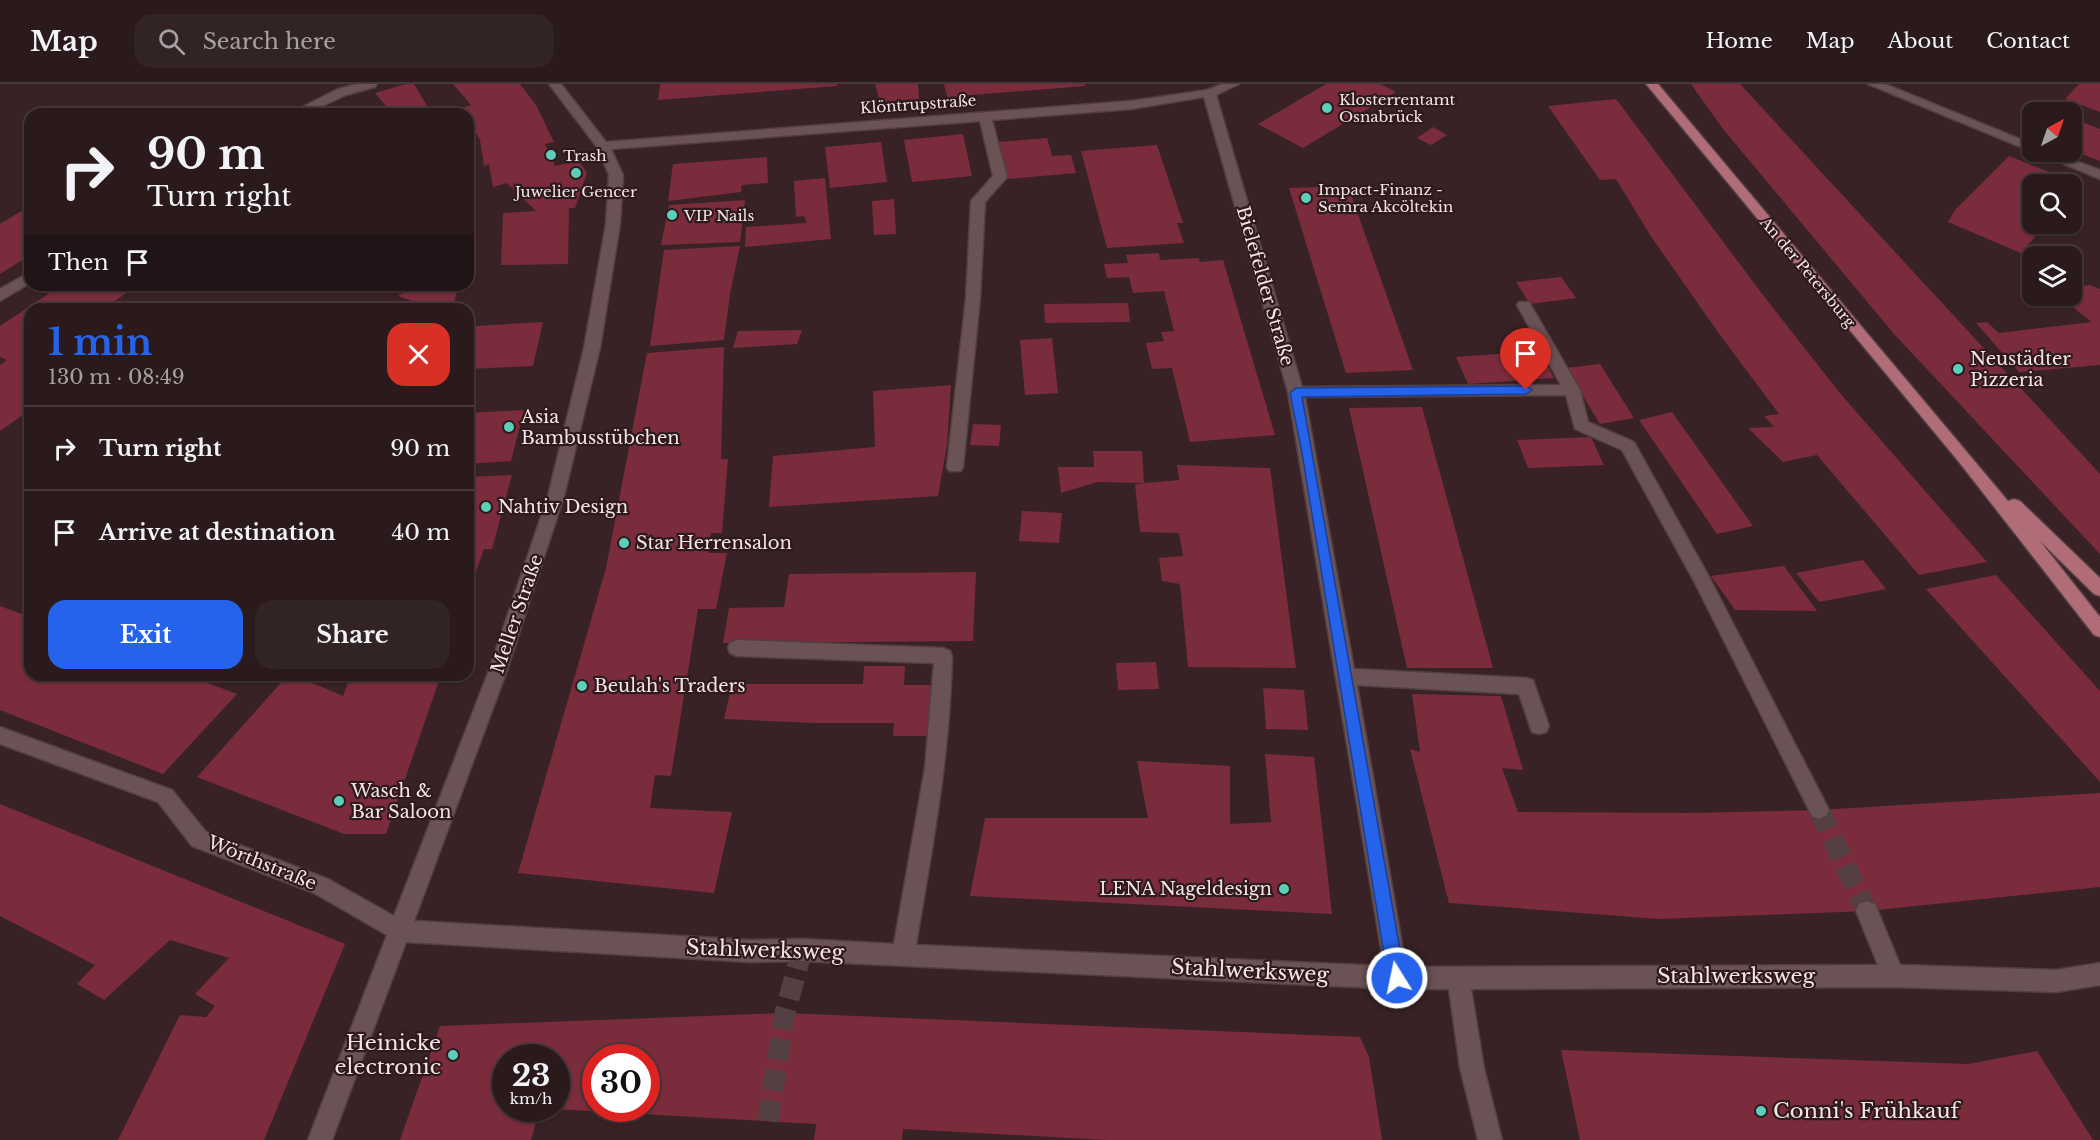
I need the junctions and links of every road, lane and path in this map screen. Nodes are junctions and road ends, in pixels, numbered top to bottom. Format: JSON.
{"nodes":[{"id":1,"x":371,"y":84,"type":"edge"},
{"id":2,"x":555,"y":84,"type":"edge"},
{"id":3,"x":1233,"y":84,"type":"edge"},
{"id":4,"x":1652,"y":84,"type":"edge"},
{"id":5,"x":1874,"y":84,"type":"edge"},
{"id":6,"x":1209,"y":93,"type":"junction"},
{"id":7,"x":308,"y":108,"type":"edge"},
{"id":8,"x":985,"y":117,"type":"junction"},
{"id":9,"x":2022,"y":144,"type":"edge"},
{"id":10,"x":603,"y":146,"type":"junction"},
{"id":11,"x":2067,"y":162,"type":"edge"},
{"id":12,"x":2100,"y":175,"type":"edge"},
{"id":13,"x":24,"y":281,"type":"edge"},
{"id":14,"x":0,"y":296,"type":"edge"},
{"id":15,"x":1524,"y":305,"type":"dead end"},
{"id":16,"x":1572,"y":390,"type":"junction"},
{"id":17,"x":1296,"y":393,"type":"junction"},
{"id":18,"x":1965,"y":458,"type":"junction"},
{"id":19,"x":955,"y":467,"type":"dead end"},
{"id":20,"x":2100,"y":589,"type":"edge"},
{"id":21,"x":2100,"y":630,"type":"edge"},
{"id":22,"x":737,"y":648,"type":"dead end"},
{"id":23,"x":1344,"y":676,"type":"junction"},
{"id":24,"x":1539,"y":726,"type":"dead end"},
{"id":25,"x":0,"y":735,"type":"edge"},
{"id":26,"x":1819,"y":810,"type":"tunnel mouth"},
{"id":27,"x":1867,"y":911,"type":"tunnel mouth"},
{"id":28,"x":401,"y":931,"type":"junction"},
{"id":29,"x":903,"y":955,"type":"junction"},
{"id":30,"x":2100,"y":974,"type":"edge"},
{"id":31,"x":1893,"y":976,"type":"junction"},
{"id":32,"x":1397,"y":978,"type":"junction"},
{"id":33,"x":1458,"y":978,"type":"junction"},
{"id":34,"x":320,"y":1140,"type":"edge"},
{"id":35,"x":1490,"y":1140,"type":"edge"}],
"edges":[{"from":1,"to":7,"type":"street"},
{"from":2,"to":10,"type":"street","name":"Meller Straße"},
{"from":3,"to":6,"type":"street","name":"Klöntrupstraße"},
{"from":4,"to":18,"type":"main road","name":"An der Petersburg"},
{"from":5,"to":9,"type":"street"},
{"from":6,"to":8,"type":"street","name":"Klöntrupstraße"},
{"from":6,"to":17,"type":"street","name":"Bielefelder Straße"},
{"from":8,"to":10,"type":"street","name":"Klöntrupstraße"},
{"from":8,"to":19,"type":"street"},
{"from":10,"to":28,"type":"street","name":"Meller Straße"},
{"from":11,"to":12,"type":"street"},
{"from":13,"to":14,"type":"street"},
{"from":15,"to":16,"type":"street"},
{"from":16,"to":17,"type":"street"},
{"from":16,"to":26,"type":"street"},
{"from":17,"to":23,"type":"street","name":"Bielefelder Straße"},
{"from":18,"to":20,"type":"main road","name":"An der Petersburg"},
{"from":18,"to":21,"type":"main road","name":"An der Petersburg"},
{"from":22,"to":29,"type":"street"},
{"from":23,"to":24,"type":"street"},
{"from":23,"to":32,"type":"street","name":"Bielefelder Straße"},
{"from":25,"to":28,"type":"street","name":"Wörthstraße"},
{"from":27,"to":31,"type":"street"},
{"from":28,"to":29,"type":"street","name":"Stahlwerksweg"},
{"from":28,"to":34,"type":"street","name":"Meller Straße"},
{"from":29,"to":32,"type":"street","name":"Stahlwerksweg"},
{"from":30,"to":31,"type":"street","name":"Stahlwerksweg"},
{"from":31,"to":33,"type":"street","name":"Stahlwerksweg"},
{"from":32,"to":33,"type":"street","name":"Stahlwerksweg"},
{"from":33,"to":35,"type":"street"}]}
